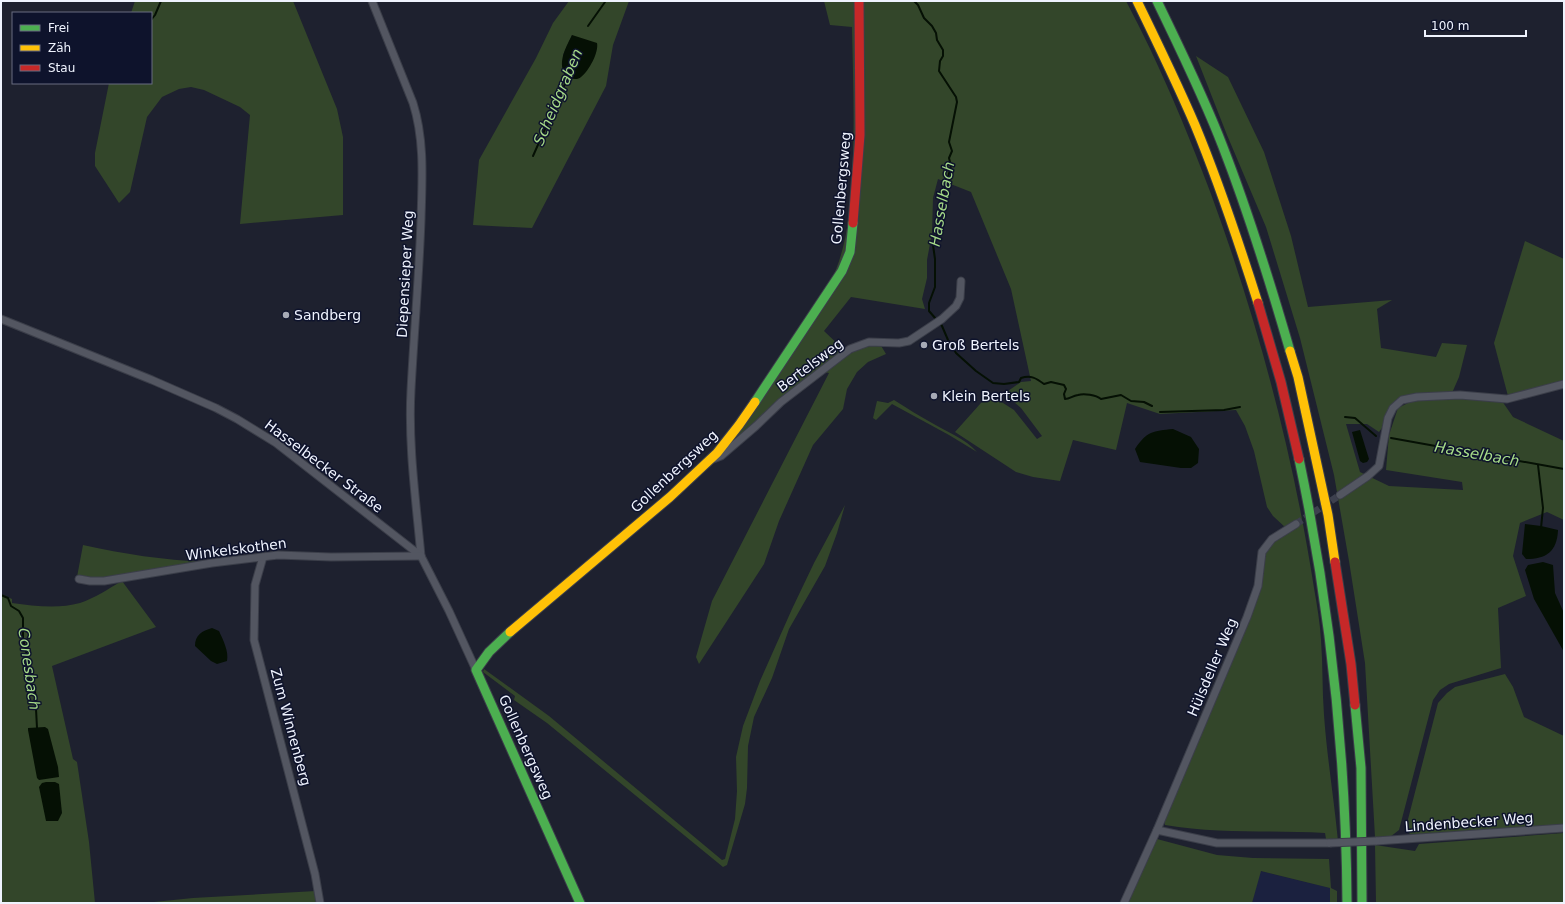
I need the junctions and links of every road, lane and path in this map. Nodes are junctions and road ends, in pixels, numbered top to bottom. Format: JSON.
{"nodes":[{"id":1,"x":372,"y":1,"type":"edge"},
{"id":2,"x":859,"y":1,"type":"edge"},
{"id":3,"x":1137,"y":1,"type":"edge"},
{"id":4,"x":1157,"y":1,"type":"edge"},
{"id":5,"x":961,"y":281,"type":"dead end"},
{"id":6,"x":1,"y":319,"type":"edge"},
{"id":7,"x":1564,"y":384,"type":"edge"},
{"id":8,"x":709,"y":461,"type":"junction"},
{"id":9,"x":1340,"y":495,"type":"tunnel mouth"},
{"id":10,"x":1296,"y":524,"type":"tunnel mouth"},
{"id":11,"x":263,"y":556,"type":"junction"},
{"id":12,"x":421,"y":556,"type":"junction"},
{"id":13,"x":79,"y":578,"type":"dead end"},
{"id":14,"x":476,"y":670,"type":"junction"},
{"id":15,"x":1564,"y":828,"type":"edge"},
{"id":16,"x":1157,"y":830,"type":"junction"},
{"id":17,"x":320,"y":903,"type":"edge"},
{"id":18,"x":580,"y":903,"type":"edge"},
{"id":19,"x":1124,"y":903,"type":"edge"},
{"id":20,"x":1347,"y":903,"type":"edge"},
{"id":21,"x":1362,"y":903,"type":"edge"}],
"edges":[{"from":1,"to":12,"type":"street","name":"Diepensieper Weg"},
{"from":2,"to":8,"type":"main road","name":"Gollenbergsweg"},
{"from":3,"to":20,"type":"main road"},
{"from":4,"to":21,"type":"main road"},
{"from":5,"to":8,"type":"street","name":"Bertelsweg"},
{"from":6,"to":12,"type":"street","name":"Hasselbecker Straße"},
{"from":7,"to":9,"type":"street"},
{"from":8,"to":14,"type":"main road","name":"Gollenbergsweg"},
{"from":10,"to":16,"type":"street","name":"Hülsdeller Weg"},
{"from":11,"to":12,"type":"street","name":"Winkelskothen"},
{"from":11,"to":13,"type":"street","name":"Winkelskothen"},
{"from":11,"to":17,"type":"street","name":"Zum Winnenberg"},
{"from":12,"to":14,"type":"street","name":"Hasselbecker Straße"},
{"from":14,"to":18,"type":"main road","name":"Gollenbergsweg"},
{"from":15,"to":16,"type":"street","name":"Lindenbecker Weg","bridge":true},
{"from":16,"to":19,"type":"street","name":"Hülsdeller Weg"}]}
